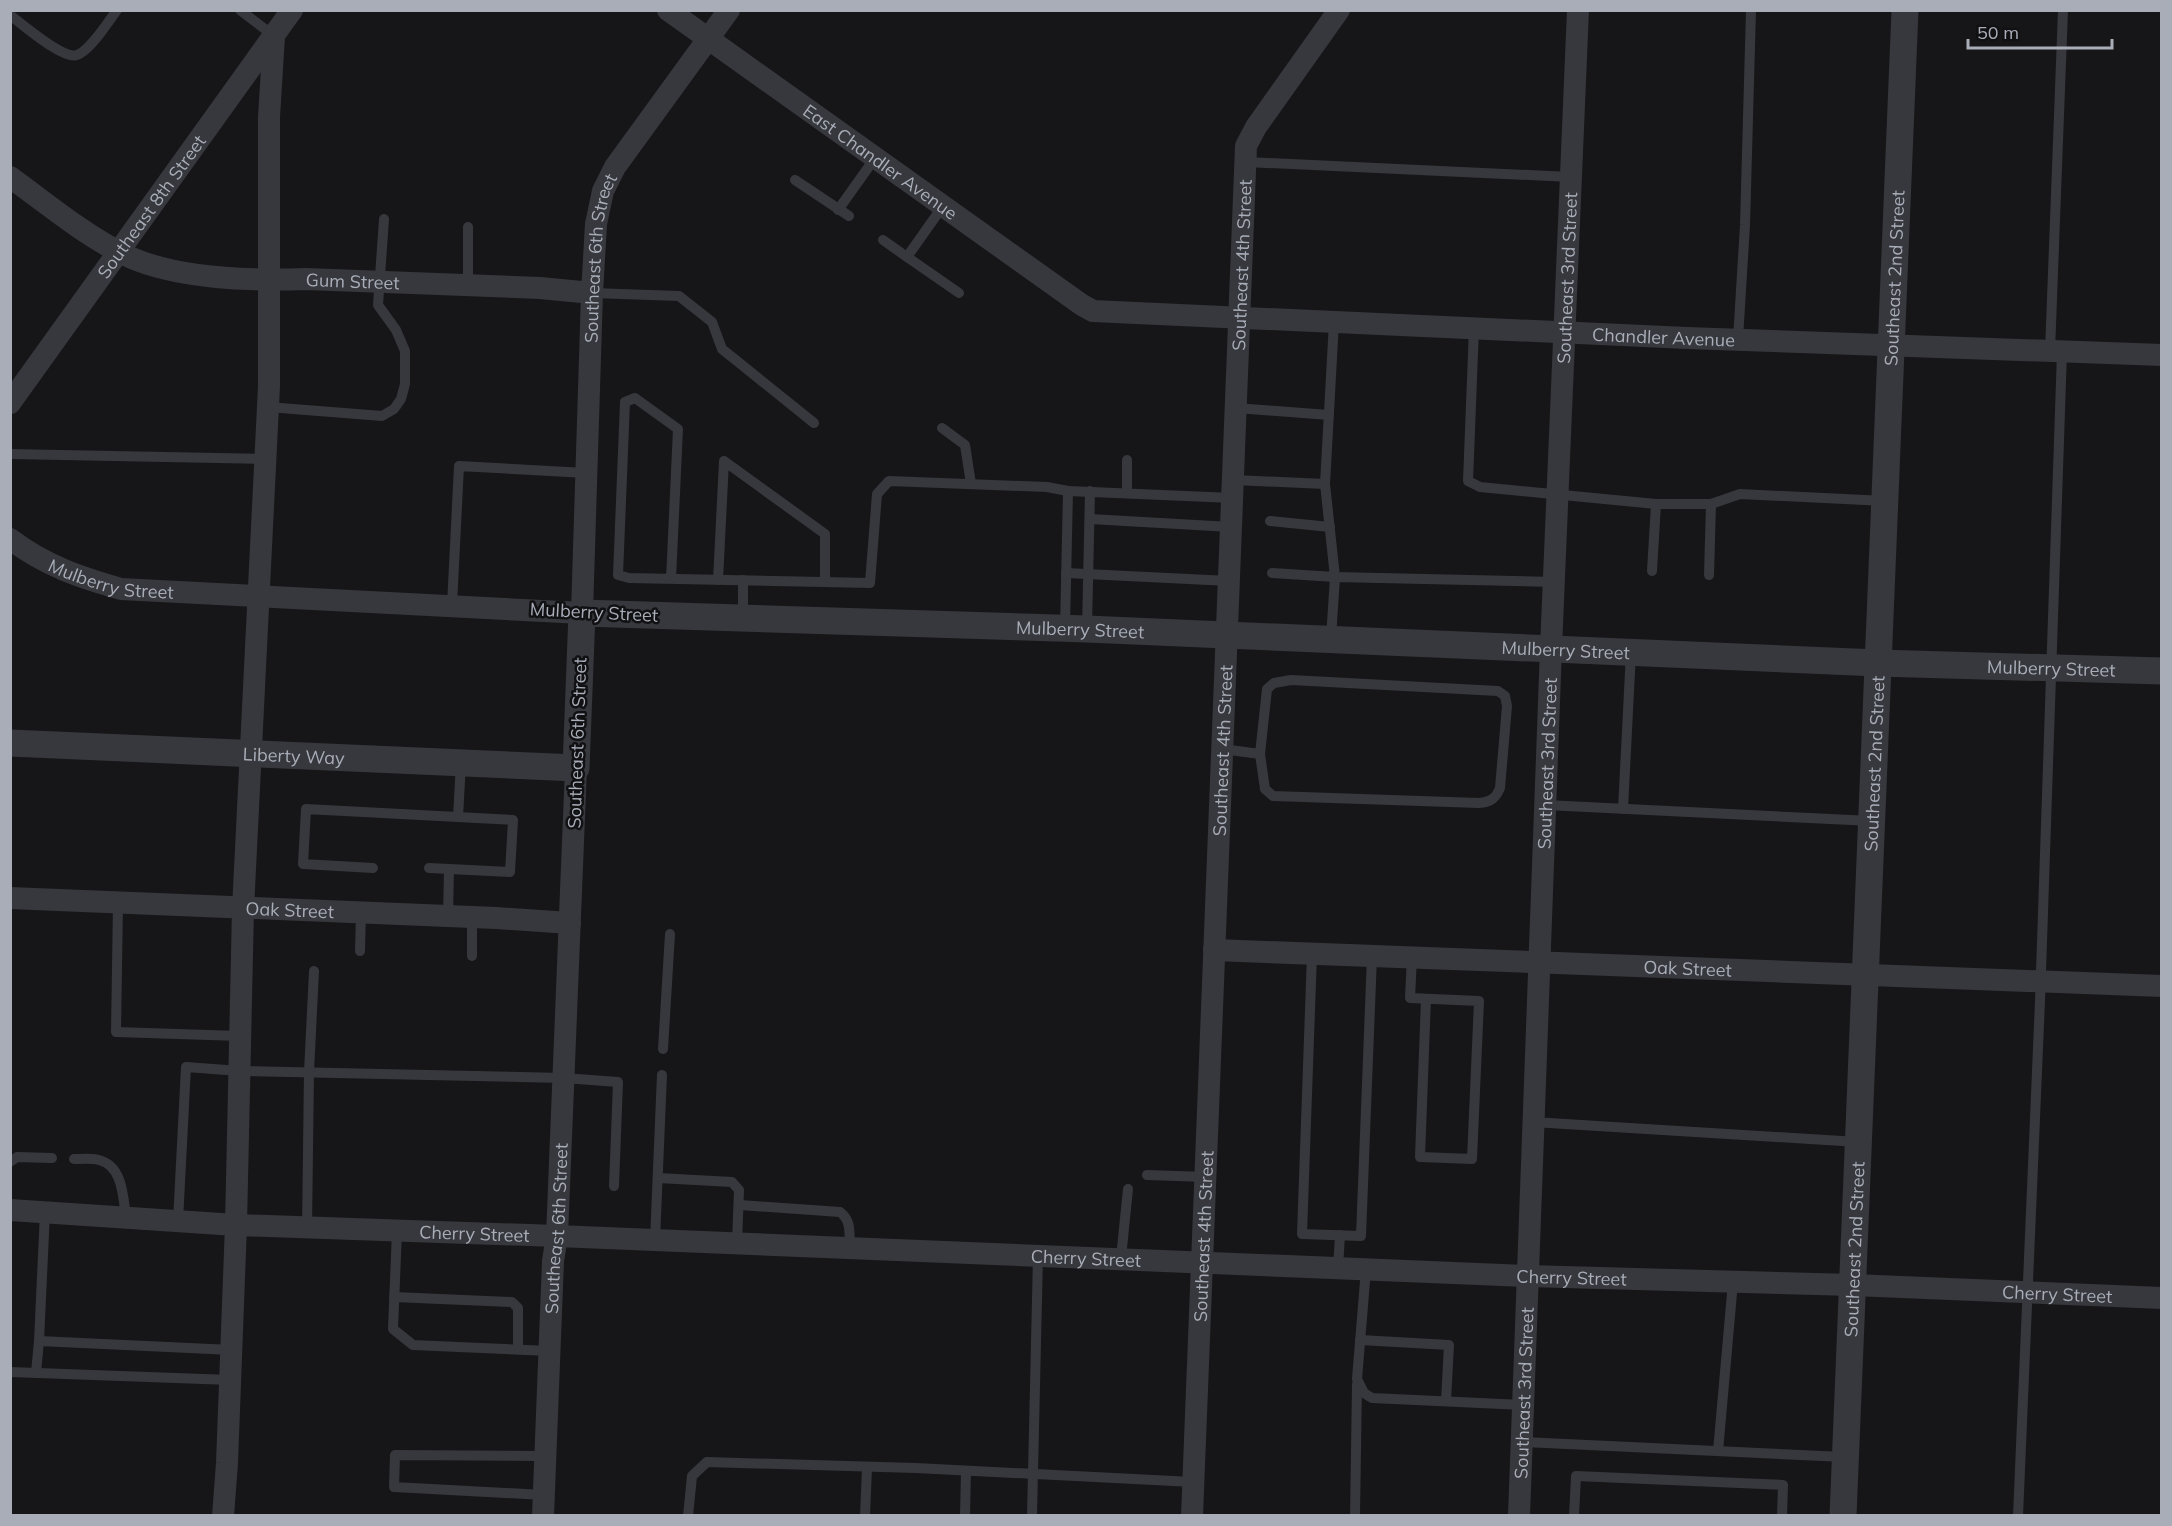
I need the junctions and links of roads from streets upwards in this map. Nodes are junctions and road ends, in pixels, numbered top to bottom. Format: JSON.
{"nodes":[{"id":1,"x":292,"y":10,"type":"edge"},
{"id":2,"x":668,"y":10,"type":"edge"},
{"id":3,"x":729,"y":10,"type":"edge"},
{"id":4,"x":1578,"y":10,"type":"edge"},
{"id":5,"x":1905,"y":10,"type":"edge"},
{"id":6,"x":1336,"y":12,"type":"edge"},
{"id":7,"x":274,"y":36,"type":"junction"},
{"id":8,"x":708,"y":39,"type":"junction"},
{"id":9,"x":10,"y":177,"type":"edge"},
{"id":10,"x":119,"y":252,"type":"junction"},
{"id":11,"x":269,"y":280,"type":"junction"},
{"id":12,"x":592,"y":293,"type":"junction"},
{"id":13,"x":1093,"y":311,"type":"joint"},
{"id":14,"x":1240,"y":319,"type":"junction"},
{"id":15,"x":1565,"y":332,"type":"junction"},
{"id":16,"x":1892,"y":345,"type":"junction"},
{"id":17,"x":2162,"y":355,"type":"edge"},
{"id":18,"x":10,"y":403,"type":"edge"},
{"id":19,"x":10,"y":539,"type":"edge"},
{"id":20,"x":259,"y":597,"type":"junction"},
{"id":21,"x":582,"y":613,"type":"junction"},
{"id":22,"x":1227,"y":634,"type":"junction"},
{"id":23,"x":1551,"y":648,"type":"junction"},
{"id":24,"x":1878,"y":663,"type":"junction"},
{"id":25,"x":2162,"y":671,"type":"edge"},
{"id":26,"x":10,"y":743,"type":"edge"},
{"id":27,"x":250,"y":753,"type":"junction"},
{"id":28,"x":576,"y":768,"type":"junction"},
{"id":29,"x":10,"y":898,"type":"edge"},
{"id":30,"x":243,"y":909,"type":"junction"},
{"id":31,"x":570,"y":923,"type":"junction"},
{"id":32,"x":1214,"y":950,"type":"junction"},
{"id":33,"x":1540,"y":962,"type":"junction"},
{"id":34,"x":1865,"y":974,"type":"junction"},
{"id":35,"x":2162,"y":986,"type":"edge"},
{"id":36,"x":10,"y":1210,"type":"edge"},
{"id":37,"x":236,"y":1225,"type":"junction"},
{"id":38,"x":557,"y":1236,"type":"junction"},
{"id":39,"x":1202,"y":1262,"type":"junction"},
{"id":40,"x":1528,"y":1276,"type":"junction"},
{"id":41,"x":1853,"y":1285,"type":"junction"},
{"id":42,"x":2162,"y":1298,"type":"edge"},
{"id":43,"x":544,"y":1505,"type":"edge"},
{"id":44,"x":223,"y":1515,"type":"edge"},
{"id":45,"x":1192,"y":1515,"type":"edge"},
{"id":46,"x":1519,"y":1515,"type":"edge"},
{"id":47,"x":1843,"y":1515,"type":"edge"}],
"edges":[{"from":1,"to":7,"type":"street","name":"Southeast 8th Street"},
{"from":2,"to":8,"type":"street","name":"East Chandler Avenue"},
{"from":3,"to":8,"type":"street","name":"Southeast 6th Street"},
{"from":4,"to":15,"type":"street","name":"Southeast 3rd Street"},
{"from":5,"to":16,"type":"street","name":"Southeast 2nd Street"},
{"from":6,"to":14,"type":"street","name":"Southeast 4th Street"},
{"from":7,"to":10,"type":"street","name":"Southeast 8th Street"},
{"from":7,"to":11,"type":"street"},
{"from":8,"to":12,"type":"street","name":"Southeast 6th Street"},
{"from":8,"to":13,"type":"street","name":"East Chandler Avenue"},
{"from":9,"to":10,"type":"street","name":"Gum Street"},
{"from":10,"to":11,"type":"street","name":"Gum Street"},
{"from":10,"to":18,"type":"street","name":"Southeast 8th Street"},
{"from":11,"to":12,"type":"street","name":"Gum Street"},
{"from":11,"to":20,"type":"street"},
{"from":12,"to":21,"type":"street","name":"Southeast 6th Street"},
{"from":13,"to":14,"type":"street","name":"Chandler Avenue"},
{"from":14,"to":15,"type":"street","name":"Chandler Avenue"},
{"from":14,"to":22,"type":"street","name":"Southeast 4th Street"},
{"from":15,"to":16,"type":"street","name":"Chandler Avenue"},
{"from":15,"to":23,"type":"street","name":"Southeast 3rd Street"},
{"from":16,"to":17,"type":"street","name":"Chandler Avenue"},
{"from":16,"to":24,"type":"street","name":"Southeast 2nd Street"},
{"from":19,"to":20,"type":"street","name":"Mulberry Street"},
{"from":20,"to":21,"type":"street","name":"Mulberry Street"},
{"from":20,"to":27,"type":"street"},
{"from":21,"to":22,"type":"street","name":"Mulberry Street"},
{"from":21,"to":28,"type":"street","name":"Southeast 6th Street"},
{"from":22,"to":23,"type":"street","name":"Mulberry Street"},
{"from":22,"to":32,"type":"street","name":"Southeast 4th Street"},
{"from":23,"to":24,"type":"street","name":"Mulberry Street"},
{"from":23,"to":33,"type":"street","name":"Southeast 3rd Street"},
{"from":24,"to":25,"type":"street","name":"Mulberry Street"},
{"from":24,"to":34,"type":"street","name":"Southeast 2nd Street"},
{"from":26,"to":27,"type":"street","name":"Liberty Way"},
{"from":27,"to":28,"type":"street","name":"Liberty Way"},
{"from":27,"to":30,"type":"street"},
{"from":28,"to":31,"type":"street","name":"Southeast 6th Street"},
{"from":29,"to":30,"type":"street","name":"Oak Street"},
{"from":30,"to":31,"type":"street","name":"Oak Street"},
{"from":30,"to":37,"type":"street"},
{"from":31,"to":38,"type":"street","name":"Southeast 6th Street"},
{"from":32,"to":33,"type":"street","name":"Oak Street"},
{"from":32,"to":39,"type":"street","name":"Southeast 4th Street"},
{"from":33,"to":34,"type":"street","name":"Oak Street"},
{"from":33,"to":40,"type":"street","name":"Southeast 3rd Street"},
{"from":34,"to":35,"type":"street","name":"Oak Street"},
{"from":34,"to":41,"type":"street","name":"Southeast 2nd Street"},
{"from":36,"to":37,"type":"street","name":"Cherry Street"},
{"from":37,"to":38,"type":"street","name":"Cherry Street"},
{"from":37,"to":44,"type":"street"},
{"from":38,"to":39,"type":"street","name":"Cherry Street"},
{"from":38,"to":43,"type":"street","name":"Southeast 6th Street"},
{"from":39,"to":40,"type":"street","name":"Cherry Street"},
{"from":39,"to":45,"type":"street","name":"Southeast 4th Street"},
{"from":40,"to":41,"type":"street","name":"Cherry Street"},
{"from":40,"to":46,"type":"street","name":"Southeast 3rd Street"},
{"from":41,"to":42,"type":"street","name":"Cherry Street"},
{"from":41,"to":47,"type":"street","name":"Southeast 2nd Street"}]}
